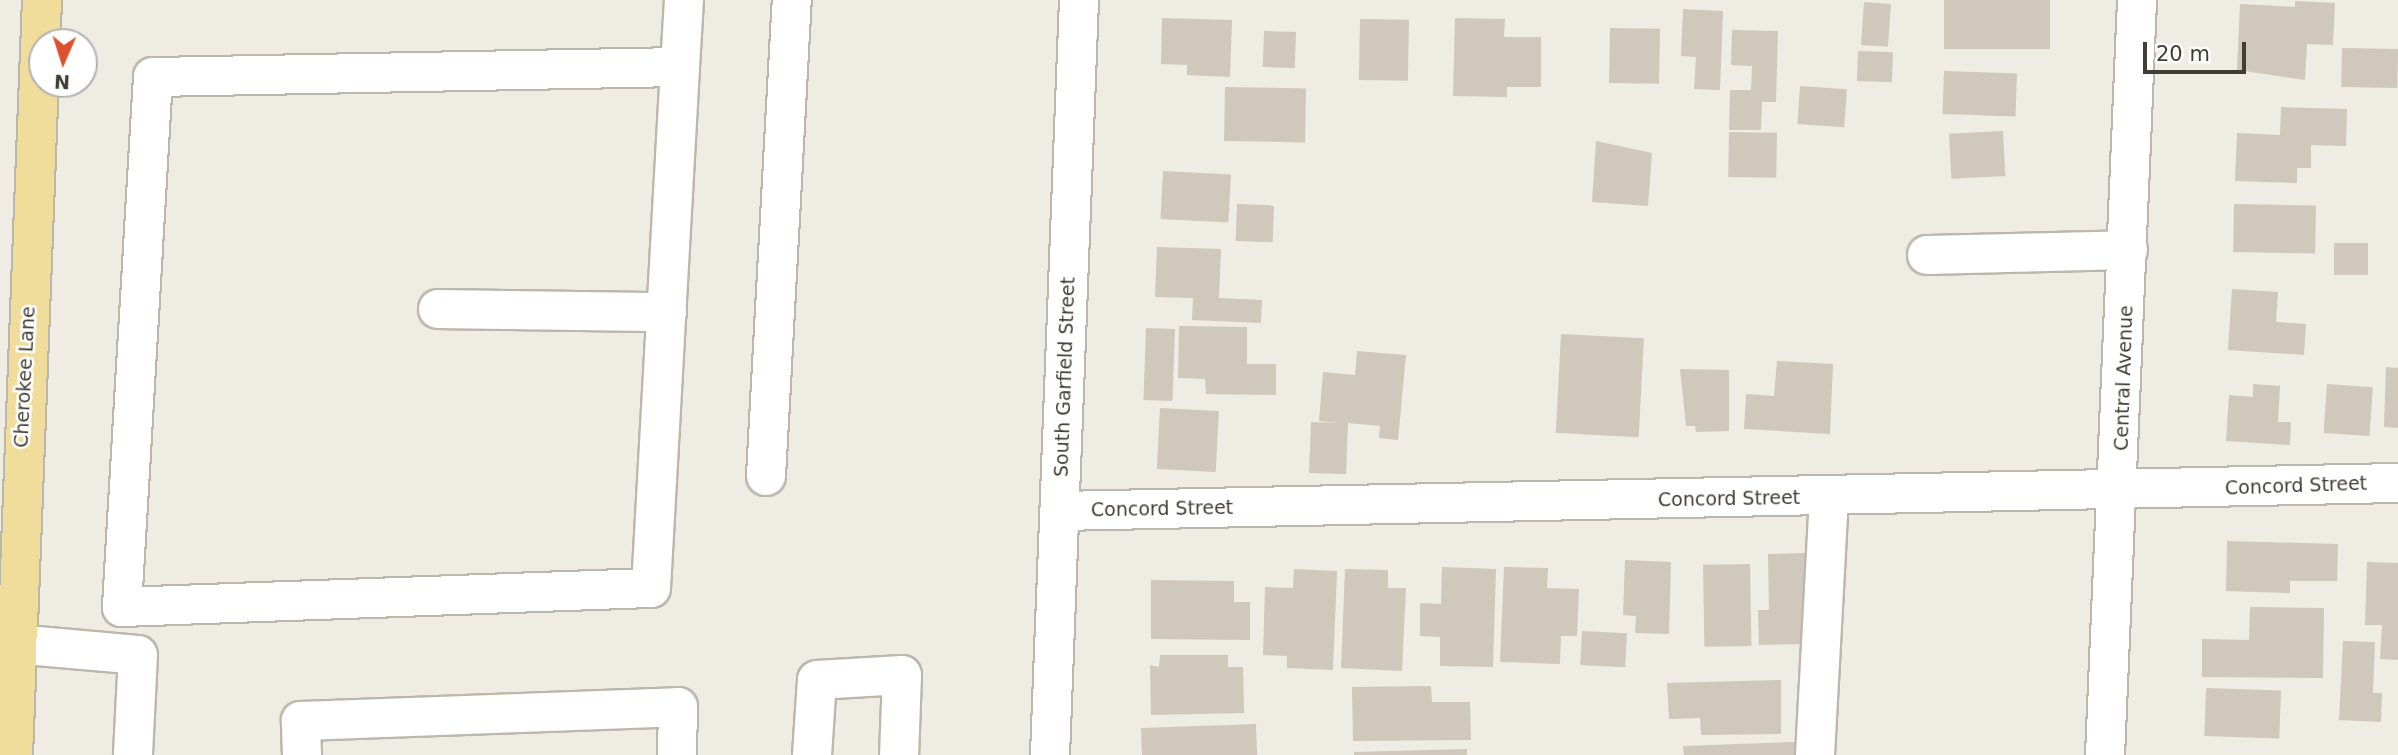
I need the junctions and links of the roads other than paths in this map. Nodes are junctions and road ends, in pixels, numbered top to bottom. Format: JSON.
{"nodes":[{"id":1,"x":42,"y":0,"type":"edge"},
{"id":2,"x":684,"y":0,"type":"edge"},
{"id":3,"x":792,"y":0,"type":"edge"},
{"id":4,"x":1079,"y":0,"type":"edge"},
{"id":5,"x":2137,"y":0,"type":"edge"},
{"id":6,"x":680,"y":67,"type":"junction"},
{"id":7,"x":2128,"y":250,"type":"junction"},
{"id":8,"x":1927,"y":255,"type":"dead end"},
{"id":9,"x":438,"y":309,"type":"dead end"},
{"id":10,"x":667,"y":312,"type":"junction"},
{"id":11,"x":766,"y":476,"type":"dead end"},
{"id":12,"x":2398,"y":482,"type":"edge"},
{"id":13,"x":2119,"y":492,"type":"junction"},
{"id":14,"x":1829,"y":498,"type":"junction"},
{"id":15,"x":1060,"y":511,"type":"junction"},
{"id":16,"x":10,"y":624,"type":"edge"},
{"id":17,"x":13,"y":755,"type":"edge"},
{"id":18,"x":133,"y":755,"type":"edge"},
{"id":19,"x":302,"y":755,"type":"edge"},
{"id":20,"x":677,"y":755,"type":"edge"},
{"id":21,"x":812,"y":755,"type":"edge"},
{"id":22,"x":899,"y":755,"type":"edge"},
{"id":23,"x":1050,"y":755,"type":"edge"},
{"id":24,"x":1815,"y":755,"type":"edge"},
{"id":25,"x":2105,"y":755,"type":"edge"}],
"edges":[{"from":1,"to":16,"type":"main road","name":"Cherokee Lane"},
{"from":2,"to":6,"type":"street"},
{"from":3,"to":11,"type":"street"},
{"from":4,"to":15,"type":"street","name":"South Garfield Street"},
{"from":5,"to":7,"type":"street","name":"Central Avenue"},
{"from":6,"to":10,"type":"street"},
{"from":6,"to":10,"type":"street"},
{"from":7,"to":8,"type":"street"},
{"from":7,"to":13,"type":"street","name":"Central Avenue"},
{"from":9,"to":10,"type":"street"},
{"from":12,"to":13,"type":"street","name":"Concord Street"},
{"from":13,"to":14,"type":"street","name":"Concord Street"},
{"from":13,"to":25,"type":"street","name":"Central Avenue"},
{"from":14,"to":15,"type":"street","name":"Concord Street"},
{"from":14,"to":24,"type":"street"},
{"from":15,"to":23,"type":"street","name":"South Garfield Street"},
{"from":16,"to":17,"type":"main road","name":"Cherokee Lane"},
{"from":16,"to":18,"type":"street"},
{"from":19,"to":20,"type":"street"},
{"from":21,"to":22,"type":"street"}]}
